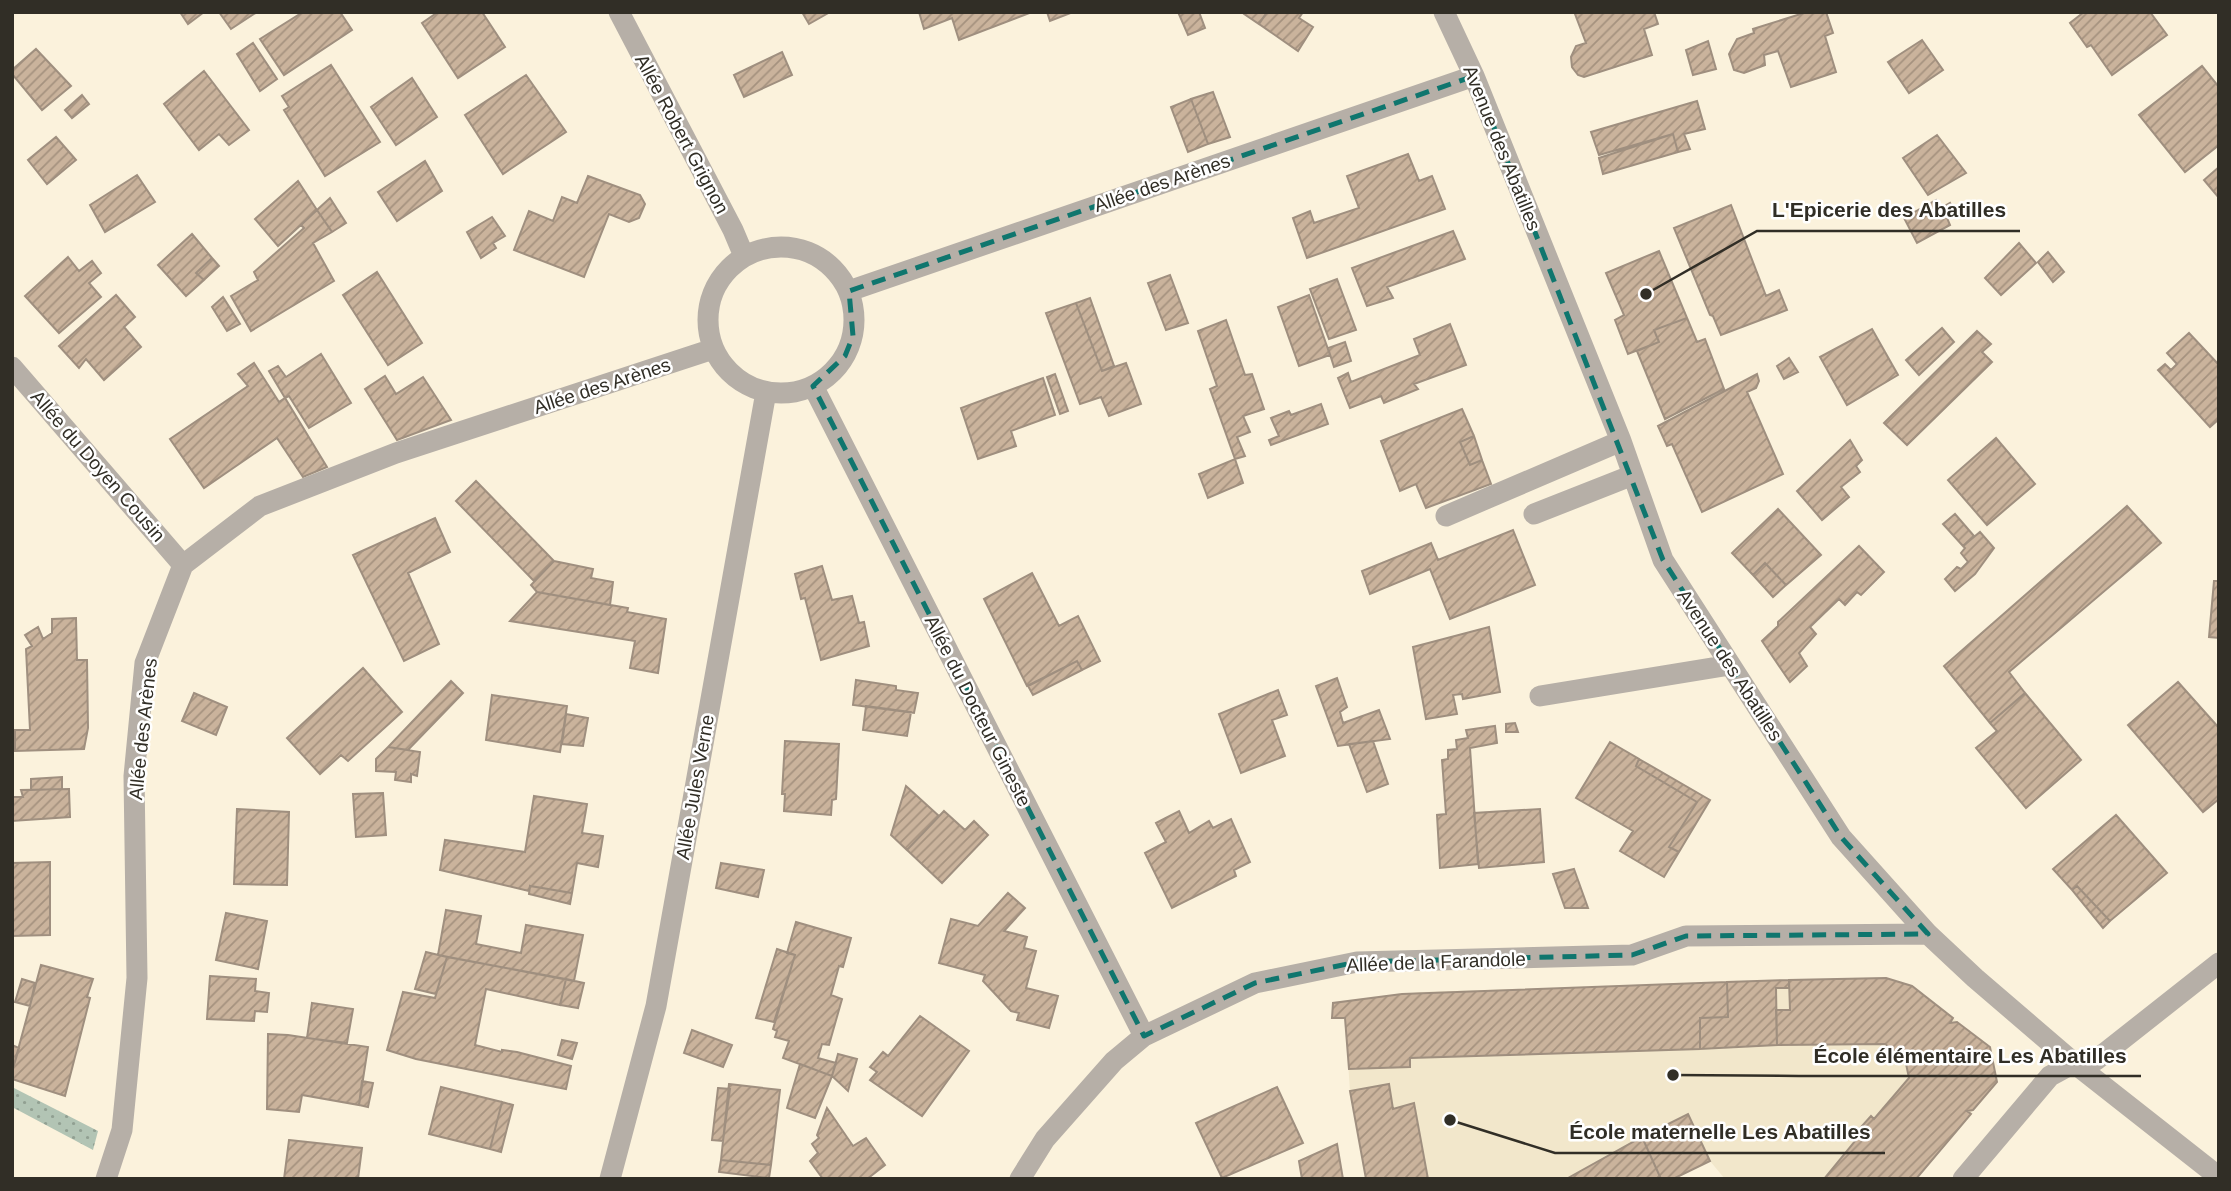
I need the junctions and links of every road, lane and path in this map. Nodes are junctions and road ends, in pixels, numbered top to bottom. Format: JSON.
{"nodes":[{"id":1,"x":619,"y":12,"type":"edge"},
{"id":2,"x":1444,"y":12,"type":"edge"},
{"id":3,"x":1474,"y":76,"type":"junction"},
{"id":4,"x":744,"y":256,"type":"junction"},
{"id":5,"x":849,"y":291,"type":"junction"},
{"id":6,"x":713,"y":349,"type":"junction"},
{"id":7,"x":12,"y":367,"type":"edge"},
{"id":8,"x":813,"y":386,"type":"junction"},
{"id":9,"x":766,"y":392,"type":"junction"},
{"id":10,"x":1621,"y":441,"type":"junction"},
{"id":11,"x":1633,"y":475,"type":"junction"},
{"id":12,"x":1534,"y":514,"type":"dead end"},
{"id":13,"x":1446,"y":516,"type":"dead end"},
{"id":14,"x":183,"y":565,"type":"junction"},
{"id":15,"x":1730,"y":665,"type":"junction"},
{"id":16,"x":1540,"y":696,"type":"dead end"},
{"id":17,"x":1928,"y":934,"type":"junction"},
{"id":18,"x":2219,"y":963,"type":"edge"},
{"id":19,"x":1144,"y":1036,"type":"junction"},
{"id":20,"x":2074,"y":1063,"type":"junction"},
{"id":21,"x":2219,"y":1177,"type":"edge"},
{"id":22,"x":106,"y":1179,"type":"edge"},
{"id":23,"x":610,"y":1179,"type":"edge"},
{"id":24,"x":1020,"y":1179,"type":"edge"},
{"id":25,"x":1963,"y":1179,"type":"edge"}],
"edges":[{"from":1,"to":4,"type":"street","name":"Allée Robert Grignon"},
{"from":2,"to":3,"type":"street","name":"Avenue des Abatilles"},
{"from":3,"to":5,"type":"street","name":"Allée des Arènes"},
{"from":3,"to":10,"type":"street","name":"Avenue des Abatilles"},
{"from":4,"to":5,"type":"street"},
{"from":4,"to":6,"type":"street"},
{"from":5,"to":8,"type":"street"},
{"from":6,"to":9,"type":"street"},
{"from":6,"to":14,"type":"street","name":"Allée des Arènes"},
{"from":7,"to":14,"type":"street","name":"Allée du Doyen Cousin"},
{"from":8,"to":9,"type":"street"},
{"from":8,"to":19,"type":"street","name":"Allée du Docteur Gineste"},
{"from":9,"to":23,"type":"street","name":"Allée Jules Verne"},
{"from":10,"to":11,"type":"street","name":"Avenue des Abatilles"},
{"from":10,"to":13,"type":"street"},
{"from":11,"to":12,"type":"street"},
{"from":11,"to":15,"type":"street","name":"Avenue des Abatilles"},
{"from":14,"to":22,"type":"street","name":"Allée des Arènes"},
{"from":15,"to":16,"type":"street"},
{"from":15,"to":17,"type":"street","name":"Avenue des Abatilles"},
{"from":17,"to":19,"type":"street","name":"Allée de la Farandole"},
{"from":17,"to":20,"type":"street","name":"Avenue des Abatilles"},
{"from":18,"to":20,"type":"street"},
{"from":19,"to":24,"type":"street","name":"Allée de la Farandole"},
{"from":20,"to":21,"type":"street","name":"Avenue des Abatilles"},
{"from":20,"to":25,"type":"street"}]}
